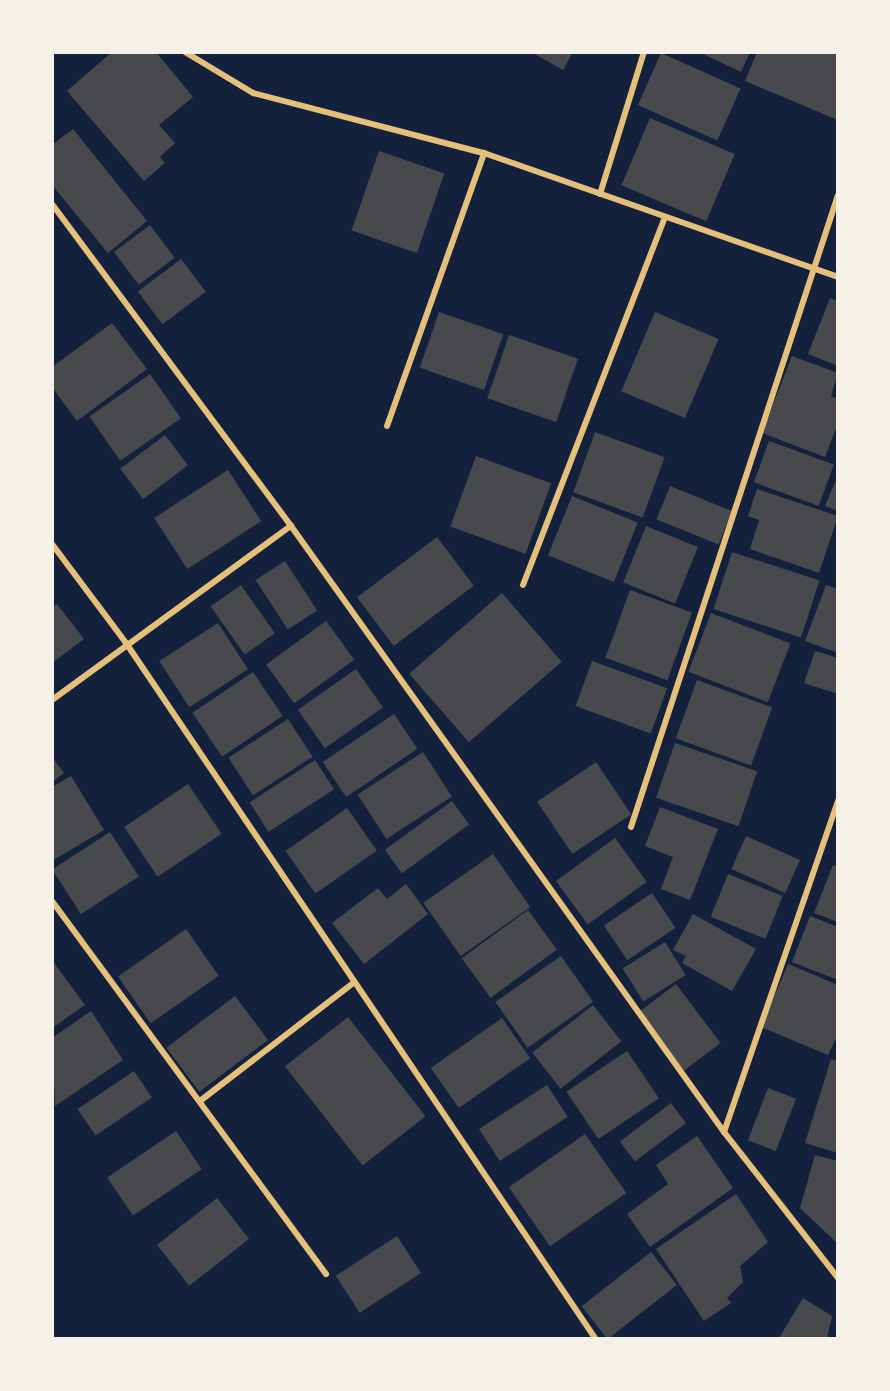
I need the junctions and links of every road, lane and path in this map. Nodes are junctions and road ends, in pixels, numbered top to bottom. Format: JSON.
{"nodes":[{"id":1,"x":185,"y":52,"type":"edge"},
{"id":2,"x":644,"y":52,"type":"edge"},
{"id":3,"x":484,"y":153,"type":"junction"},
{"id":4,"x":600,"y":194,"type":"junction"},
{"id":5,"x":837,"y":195,"type":"edge"},
{"id":6,"x":52,"y":204,"type":"edge"},
{"id":7,"x":664,"y":220,"type":"junction"},
{"id":8,"x":813,"y":268,"type":"junction"},
{"id":9,"x":837,"y":277,"type":"edge"},
{"id":10,"x":387,"y":426,"type":"dead end"},
{"id":11,"x":291,"y":526,"type":"junction"},
{"id":12,"x":52,"y":544,"type":"edge"},
{"id":13,"x":523,"y":585,"type":"dead end"},
{"id":14,"x":126,"y":643,"type":"junction"},
{"id":15,"x":52,"y":700,"type":"edge"},
{"id":16,"x":837,"y":800,"type":"edge"},
{"id":17,"x":631,"y":827,"type":"dead end"},
{"id":18,"x":52,"y":901,"type":"edge"},
{"id":19,"x":352,"y":984,"type":"junction"},
{"id":20,"x":200,"y":1101,"type":"junction"},
{"id":21,"x":724,"y":1132,"type":"junction"},
{"id":22,"x":326,"y":1274,"type":"dead end"},
{"id":23,"x":837,"y":1278,"type":"edge"},
{"id":24,"x":595,"y":1338,"type":"edge"}],
"edges":[{"from":1,"to":3,"type":"street"},
{"from":2,"to":4,"type":"street"},
{"from":3,"to":4,"type":"street"},
{"from":3,"to":10,"type":"street"},
{"from":4,"to":7,"type":"street"},
{"from":5,"to":8,"type":"street"},
{"from":6,"to":11,"type":"street"},
{"from":7,"to":8,"type":"street"},
{"from":7,"to":13,"type":"street"},
{"from":8,"to":9,"type":"street"},
{"from":8,"to":17,"type":"street"},
{"from":11,"to":14,"type":"street"},
{"from":11,"to":21,"type":"street"},
{"from":12,"to":14,"type":"street"},
{"from":14,"to":15,"type":"street"},
{"from":14,"to":19,"type":"street"},
{"from":16,"to":21,"type":"street"},
{"from":18,"to":20,"type":"street"},
{"from":19,"to":20,"type":"street"},
{"from":19,"to":24,"type":"street"},
{"from":20,"to":22,"type":"street"},
{"from":21,"to":23,"type":"street"}]}
